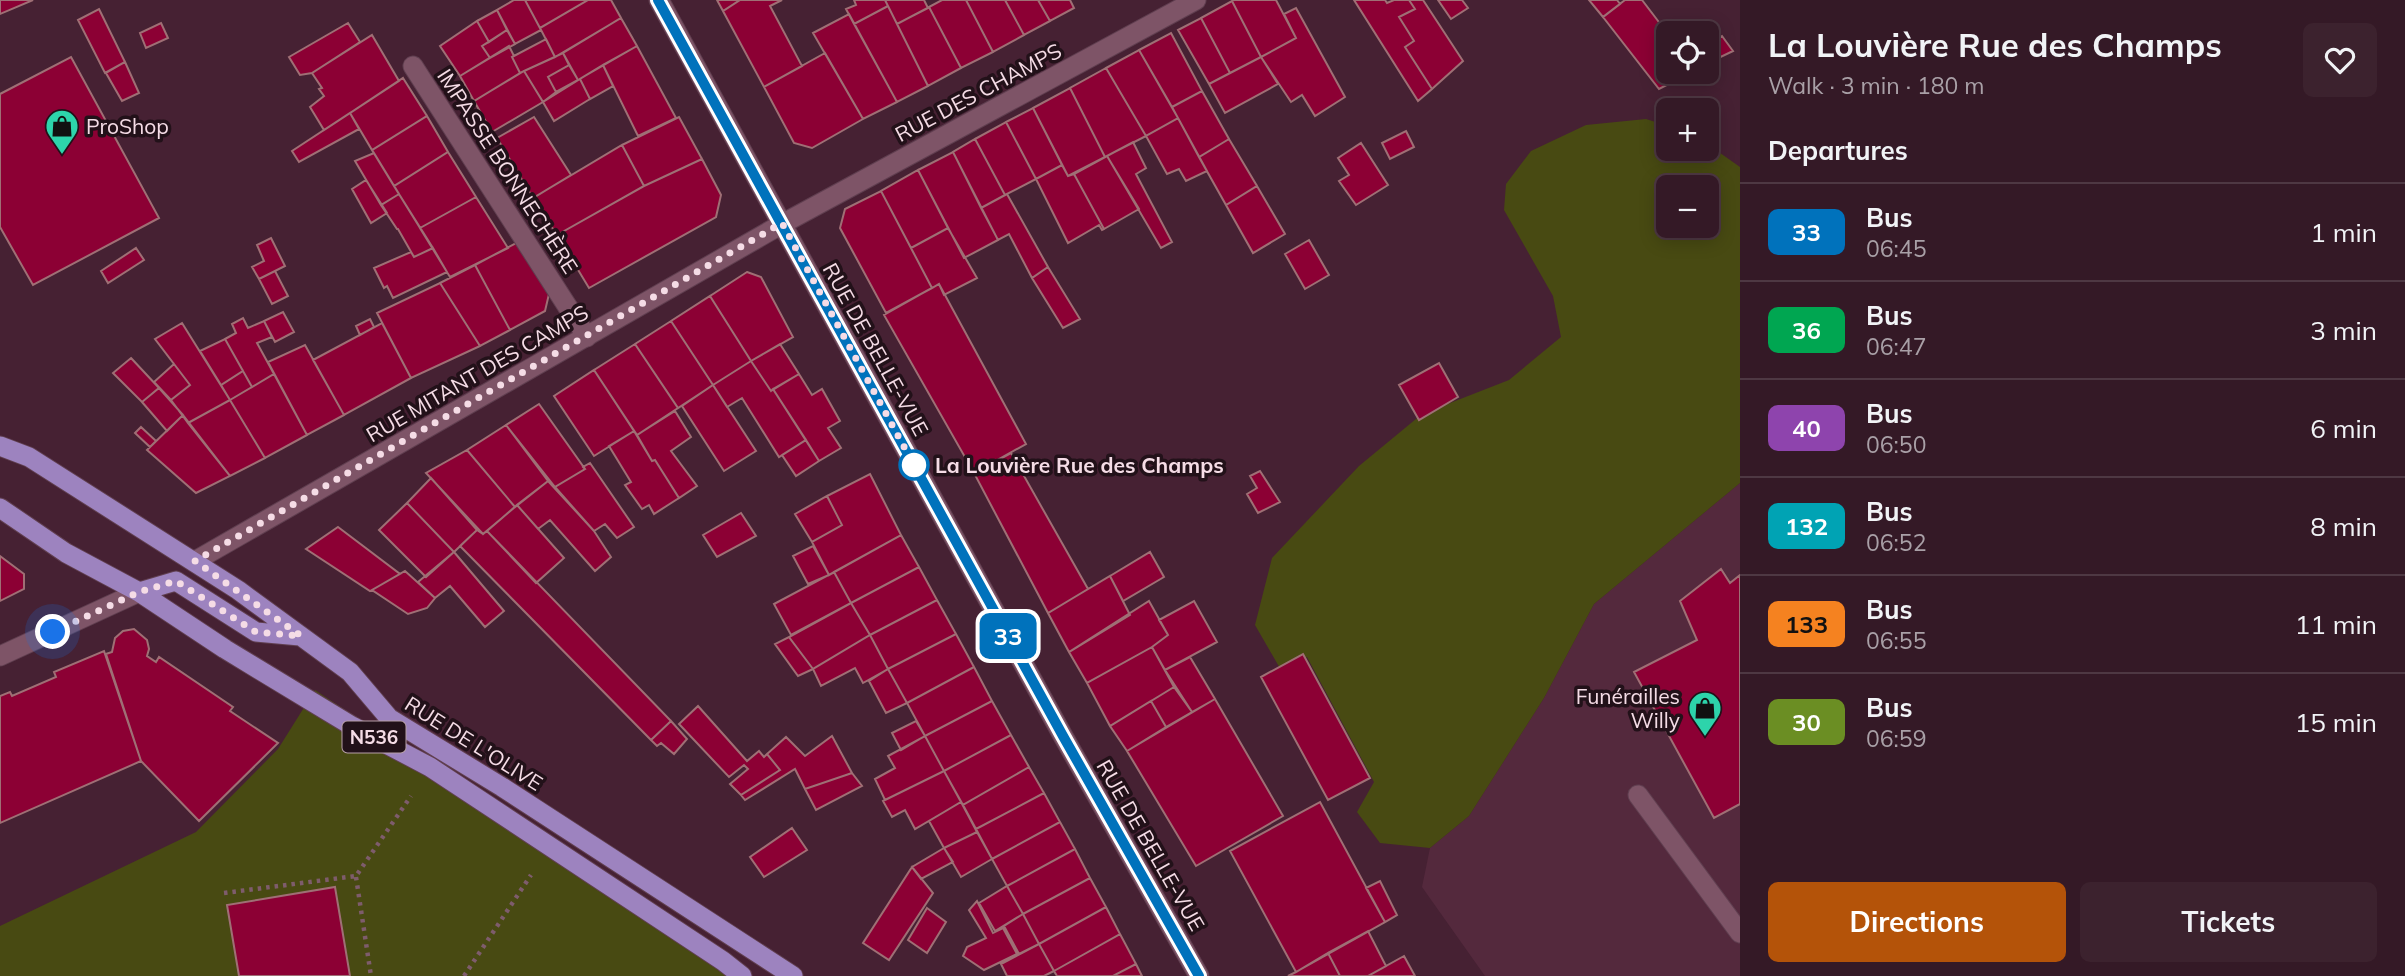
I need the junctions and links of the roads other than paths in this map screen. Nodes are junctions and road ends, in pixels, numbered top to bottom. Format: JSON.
{"nodes":[{"id":1,"x":659,"y":0,"type":"edge"},
{"id":2,"x":1196,"y":0,"type":"edge"},
{"id":3,"x":413,"y":66,"type":"dead end"},
{"id":4,"x":782,"y":223,"type":"junction"},
{"id":5,"x":587,"y":337,"type":"junction"},
{"id":6,"x":0,"y":446,"type":"edge"},
{"id":7,"x":0,"y":508,"type":"edge"},
{"id":8,"x":195,"y":561,"type":"junction"},
{"id":9,"x":139,"y":592,"type":"junction"},
{"id":10,"x":301,"y":636,"type":"junction"},
{"id":11,"x":0,"y":656,"type":"edge"},
{"id":12,"x":1638,"y":795,"type":"dead end"},
{"id":13,"x":1740,"y":933,"type":"edge"},
{"id":14,"x":742,"y":976,"type":"edge"},
{"id":15,"x":793,"y":976,"type":"edge"},
{"id":16,"x":1199,"y":976,"type":"edge"}],
"edges":[{"from":1,"to":4,"type":"street","name":"RUE DE BELLE-VUE"},
{"from":2,"to":4,"type":"street","name":"RUE DES CHAMPS"},
{"from":3,"to":5,"type":"street","name":"IMPASSE BONNECHÈRE"},
{"from":4,"to":5,"type":"street","name":"RUE MITANT DES CAMPS"},
{"from":4,"to":16,"type":"street","name":"RUE DE BELLE-VUE"},
{"from":5,"to":8,"type":"street","name":"RUE MITANT DES CAMPS"},
{"from":6,"to":8,"type":"main road","name":"RUE DE L'OLIVE","number":"N536"},
{"from":7,"to":9,"type":"main road","name":"RUE DE L'OLIVE","number":"N536"},
{"from":8,"to":10,"type":"main road","name":"RUE DE L'OLIVE","number":"N536"},
{"from":9,"to":10,"type":"main road"},
{"from":9,"to":11,"type":"street"},
{"from":9,"to":14,"type":"main road","name":"RUE DE L'OLIVE","number":"N536"},
{"from":10,"to":15,"type":"main road","name":"RUE DE L'OLIVE","number":"N536"},
{"from":12,"to":13,"type":"street"}]}
